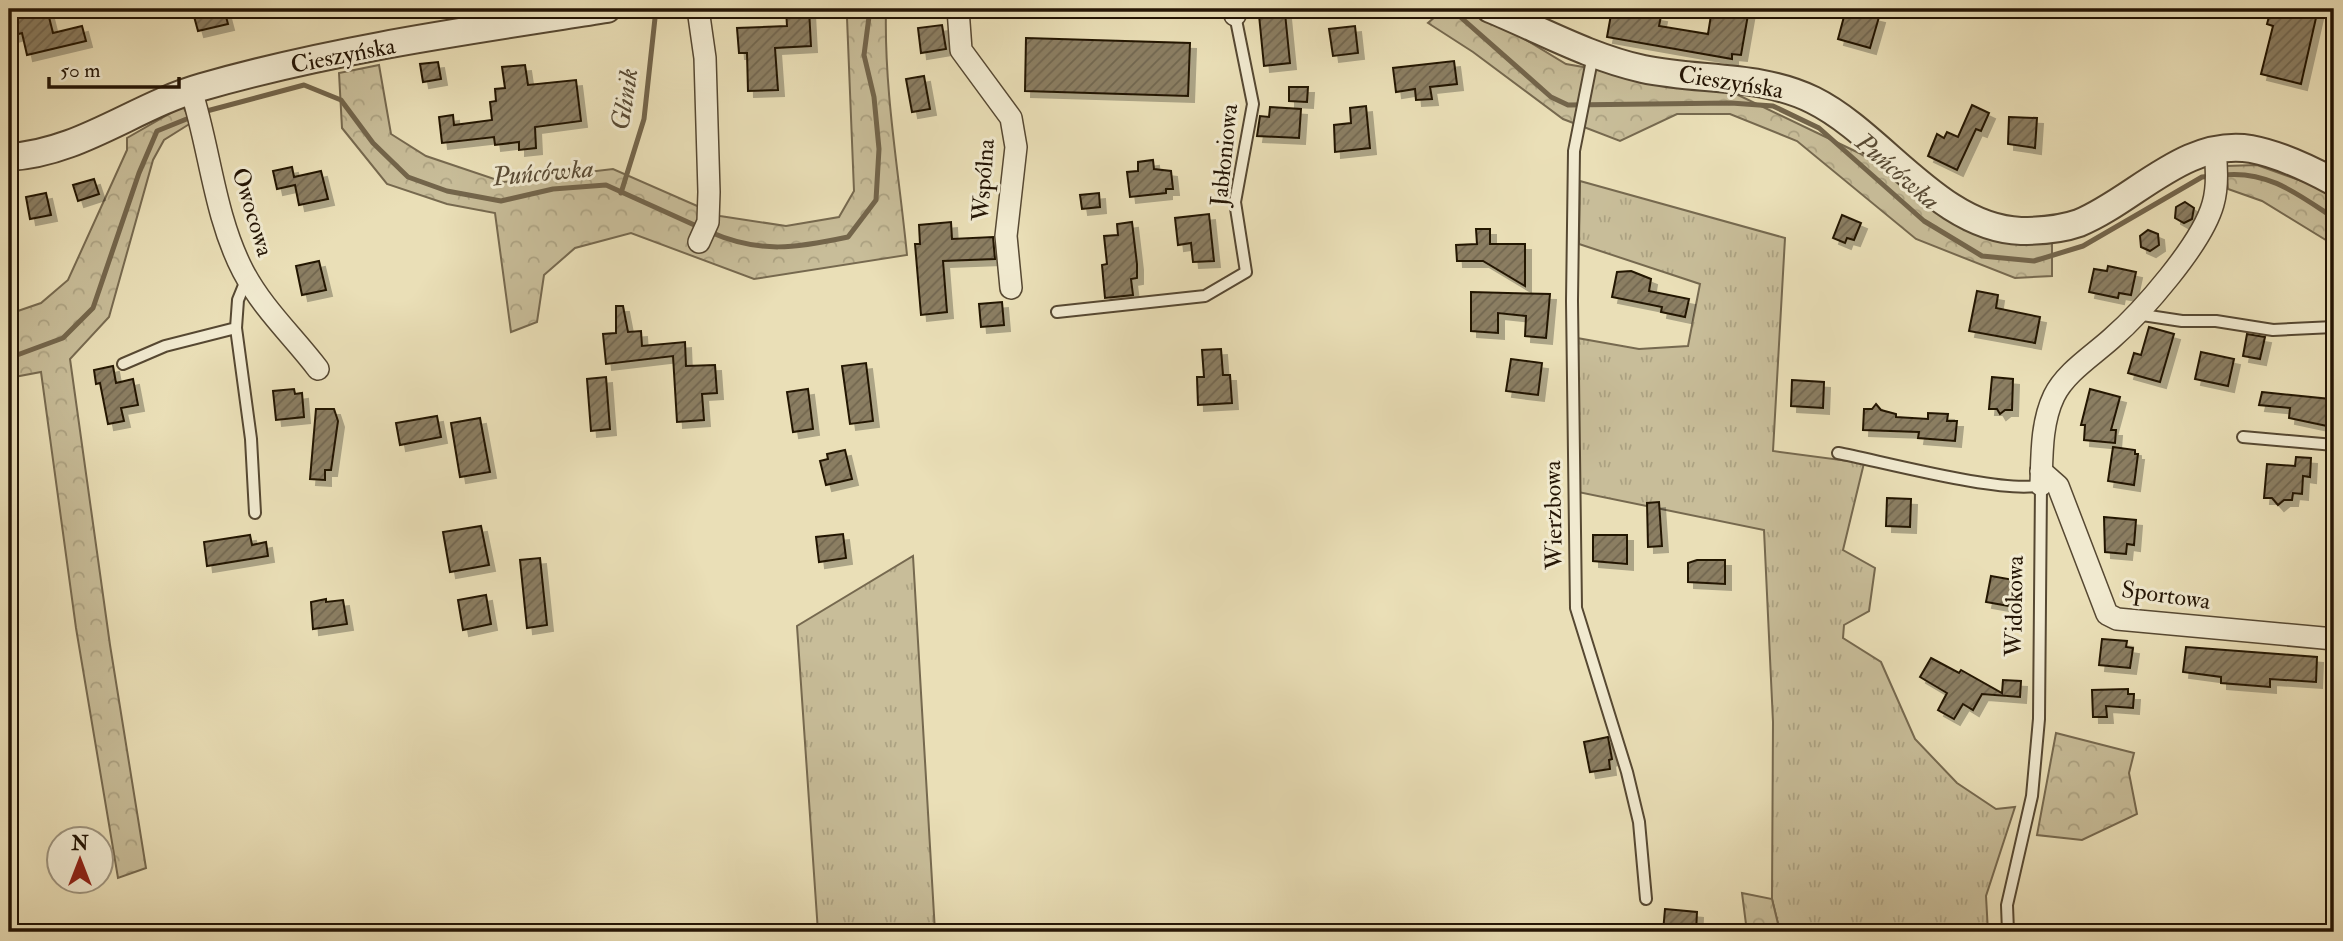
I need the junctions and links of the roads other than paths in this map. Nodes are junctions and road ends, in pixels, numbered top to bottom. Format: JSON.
{"nodes":[{"id":1,"x":607,"y":9,"type":"edge"},
{"id":2,"x":698,"y":9,"type":"edge"},
{"id":3,"x":958,"y":9,"type":"edge"},
{"id":4,"x":1502,"y":11,"type":"edge"},
{"id":5,"x":1234,"y":12,"type":"edge"},
{"id":6,"x":488,"y":18,"type":"edge"},
{"id":7,"x":1593,"y":55,"type":"junction"},
{"id":8,"x":193,"y":96,"type":"junction"},
{"id":9,"x":9,"y":156,"type":"edge"},
{"id":10,"x":2216,"y":159,"type":"junction"},
{"id":11,"x":2334,"y":182,"type":"edge"},
{"id":12,"x":704,"y":232,"type":"dead end"},
{"id":13,"x":247,"y":278,"type":"junction"},
{"id":14,"x":1011,"y":288,"type":"dead end"},
{"id":15,"x":1057,"y":312,"type":"dead end"},
{"id":16,"x":2136,"y":314,"type":"junction"},
{"id":17,"x":2334,"y":327,"type":"edge"},
{"id":18,"x":236,"y":328,"type":"junction"},
{"id":19,"x":123,"y":364,"type":"dead end"},
{"id":20,"x":318,"y":369,"type":"dead end"},
{"id":21,"x":2243,"y":437,"type":"dead end"},
{"id":22,"x":2334,"y":445,"type":"edge"},
{"id":23,"x":1838,"y":453,"type":"dead end"},
{"id":24,"x":2041,"y":478,"type":"junction"},
{"id":25,"x":255,"y":513,"type":"dead end"},
{"id":26,"x":2334,"y":639,"type":"edge"},
{"id":27,"x":1646,"y":899,"type":"dead end"},
{"id":28,"x":2008,"y":932,"type":"edge"}],
"edges":[{"from":1,"to":6,"type":"street","name":"Cieszyńska"},
{"from":2,"to":12,"type":"street"},
{"from":3,"to":14,"type":"street","name":"Wspólna"},
{"from":4,"to":7,"type":"street","name":"Cieszyńska"},
{"from":5,"to":15,"type":"lane","name":"Jabłoniowa"},
{"from":6,"to":8,"type":"street","name":"Cieszyńska"},
{"from":7,"to":10,"type":"street","name":"Cieszyńska"},
{"from":7,"to":27,"type":"lane","name":"Wierzbowa"},
{"from":8,"to":9,"type":"street","name":"Cieszyńska"},
{"from":8,"to":13,"type":"street","name":"Owocowa"},
{"from":10,"to":11,"type":"street","name":"Cieszyńska"},
{"from":10,"to":16,"type":"street","name":"Widokowa"},
{"from":13,"to":18,"type":"lane"},
{"from":13,"to":20,"type":"street","name":"Owocowa"},
{"from":16,"to":17,"type":"lane"},
{"from":16,"to":24,"type":"street","name":"Widokowa"},
{"from":18,"to":19,"type":"lane"},
{"from":18,"to":25,"type":"lane"},
{"from":21,"to":22,"type":"lane"},
{"from":23,"to":24,"type":"lane"},
{"from":24,"to":26,"type":"street","name":"Sportowa"},
{"from":24,"to":28,"type":"lane","name":"Widokowa"}]}
